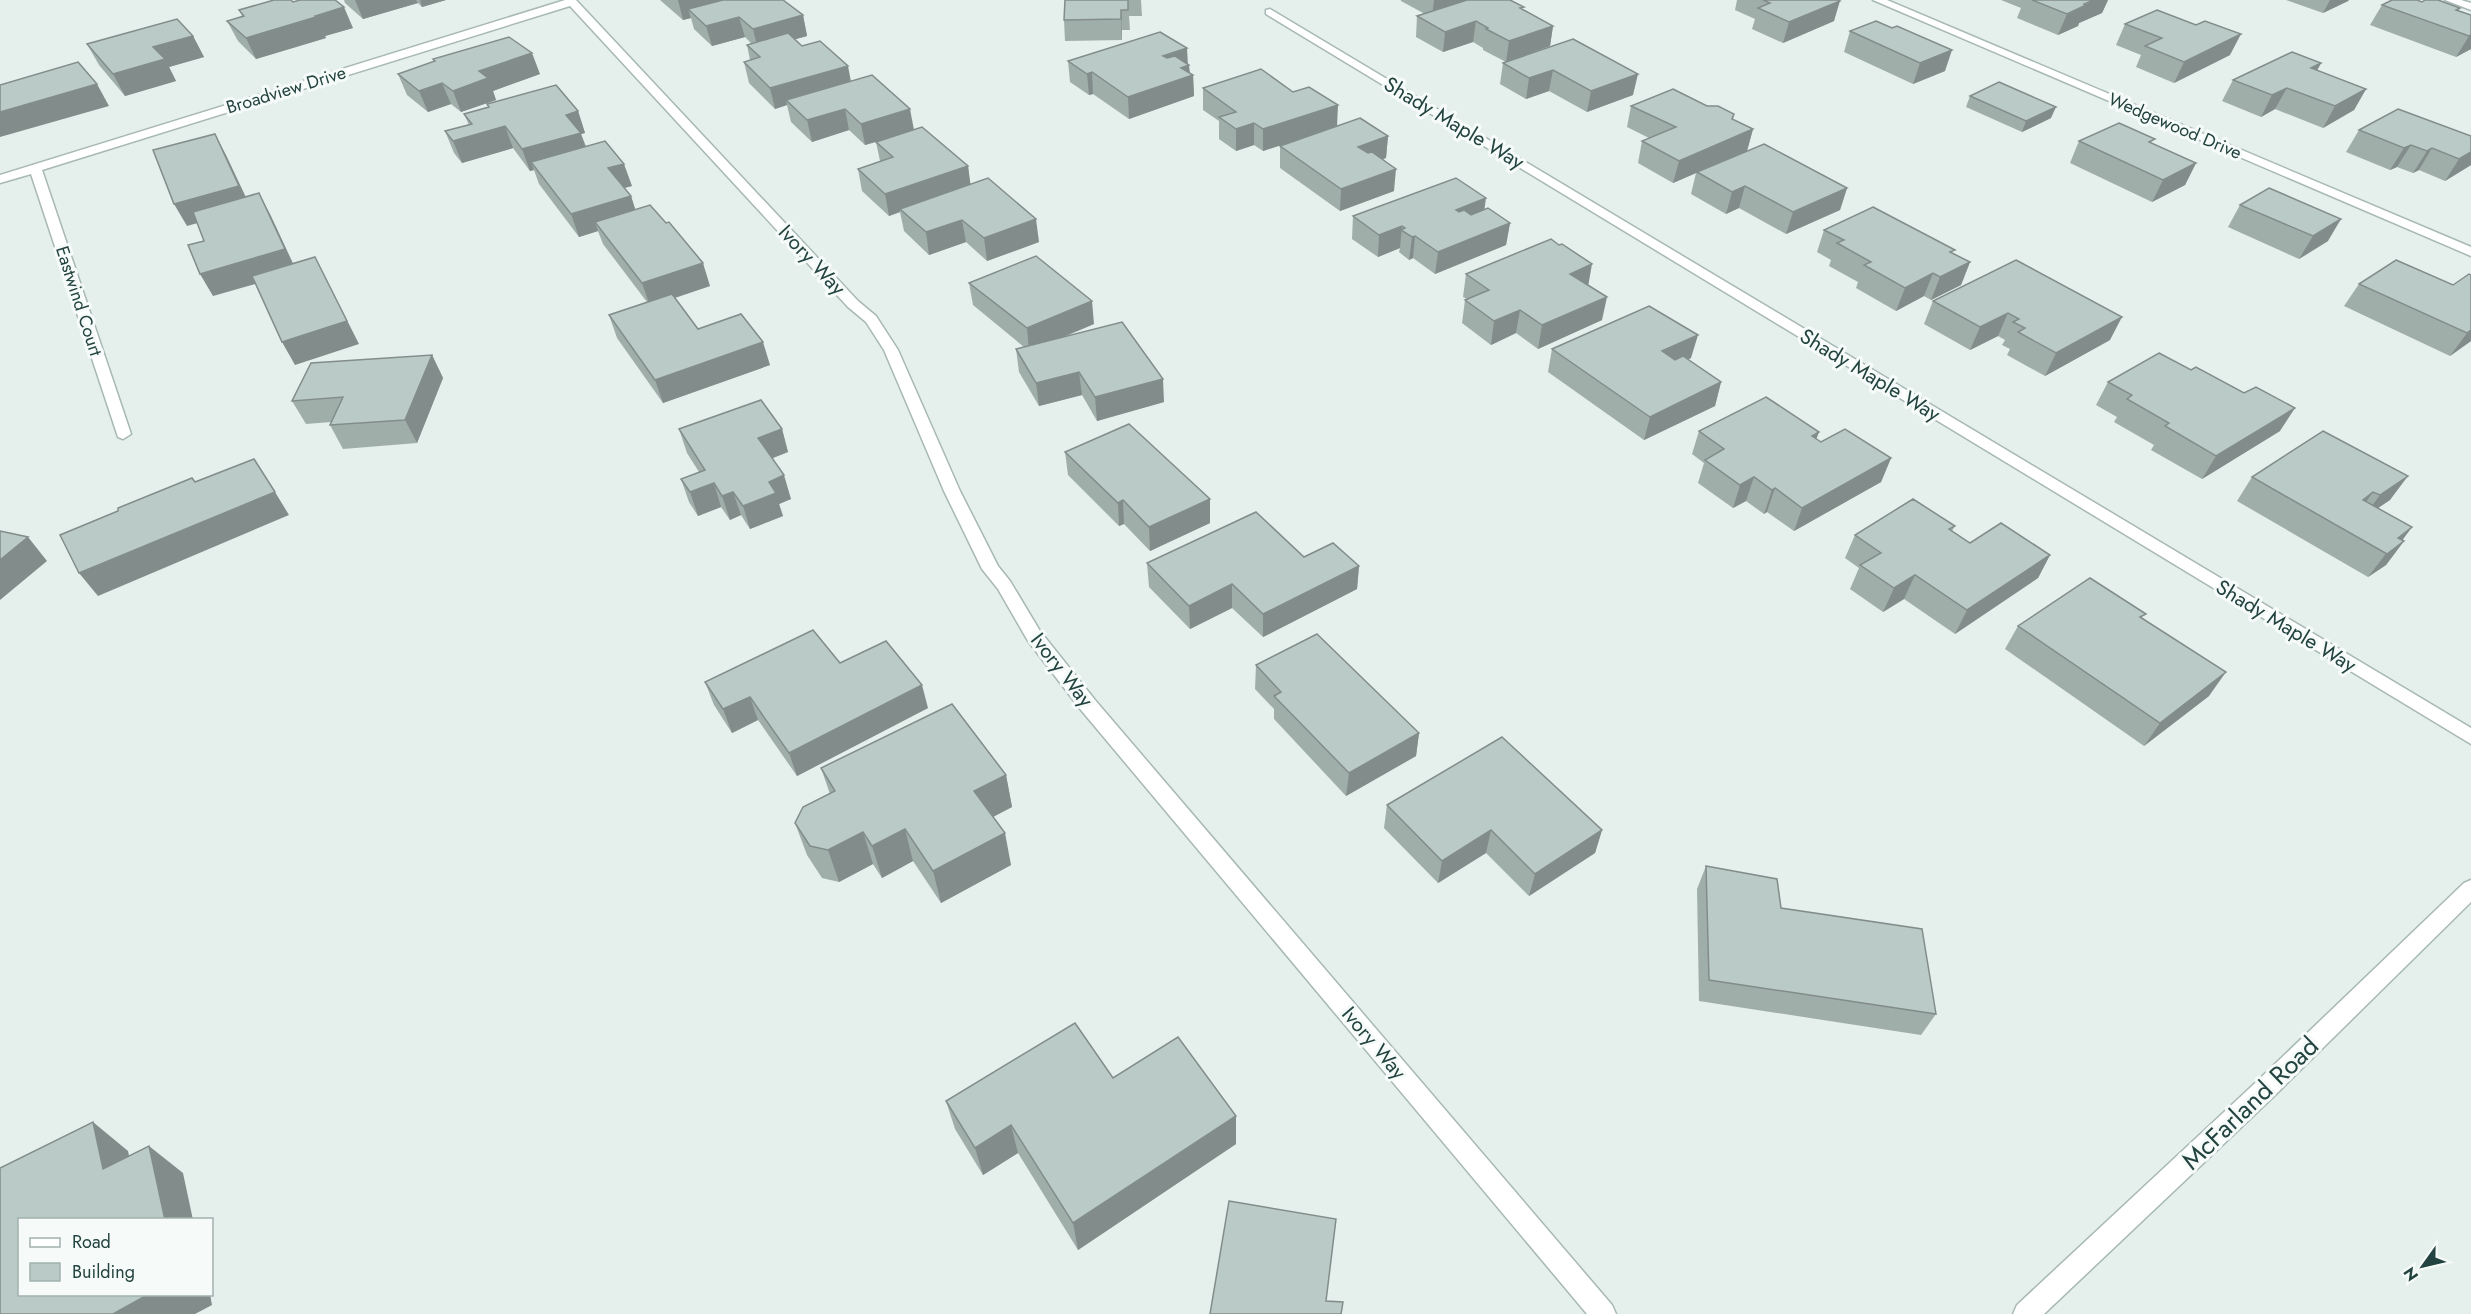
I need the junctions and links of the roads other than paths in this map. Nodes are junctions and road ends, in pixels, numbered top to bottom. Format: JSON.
{"nodes":[{"id":1,"x":1878,"y":0,"type":"edge"},
{"id":2,"x":2450,"y":0,"type":"edge"},
{"id":3,"x":570,"y":1,"type":"edge"},
{"id":4,"x":2471,"y":7,"type":"edge"},
{"id":5,"x":1270,"y":12,"type":"dead end"},
{"id":6,"x":35,"y":168,"type":"junction"},
{"id":7,"x":0,"y":179,"type":"edge"},
{"id":8,"x":2471,"y":252,"type":"edge"},
{"id":9,"x":123,"y":434,"type":"dead end"},
{"id":10,"x":2471,"y":737,"type":"edge"},
{"id":11,"x":2471,"y":889,"type":"edge"},
{"id":12,"x":1603,"y":1314,"type":"edge"},
{"id":13,"x":2026,"y":1314,"type":"edge"}],
"edges":[{"from":1,"to":8,"type":"street","name":"Wedgewood Drive"},
{"from":2,"to":4,"type":"street"},
{"from":3,"to":6,"type":"street","name":"Broadview Drive"},
{"from":3,"to":12,"type":"street","name":"Ivory Way"},
{"from":5,"to":10,"type":"street","name":"Shady Maple Way"},
{"from":6,"to":7,"type":"street","name":"Broadview Drive"},
{"from":6,"to":9,"type":"street","name":"Eastwind Court"},
{"from":11,"to":13,"type":"street","name":"McFarland Road"}]}
